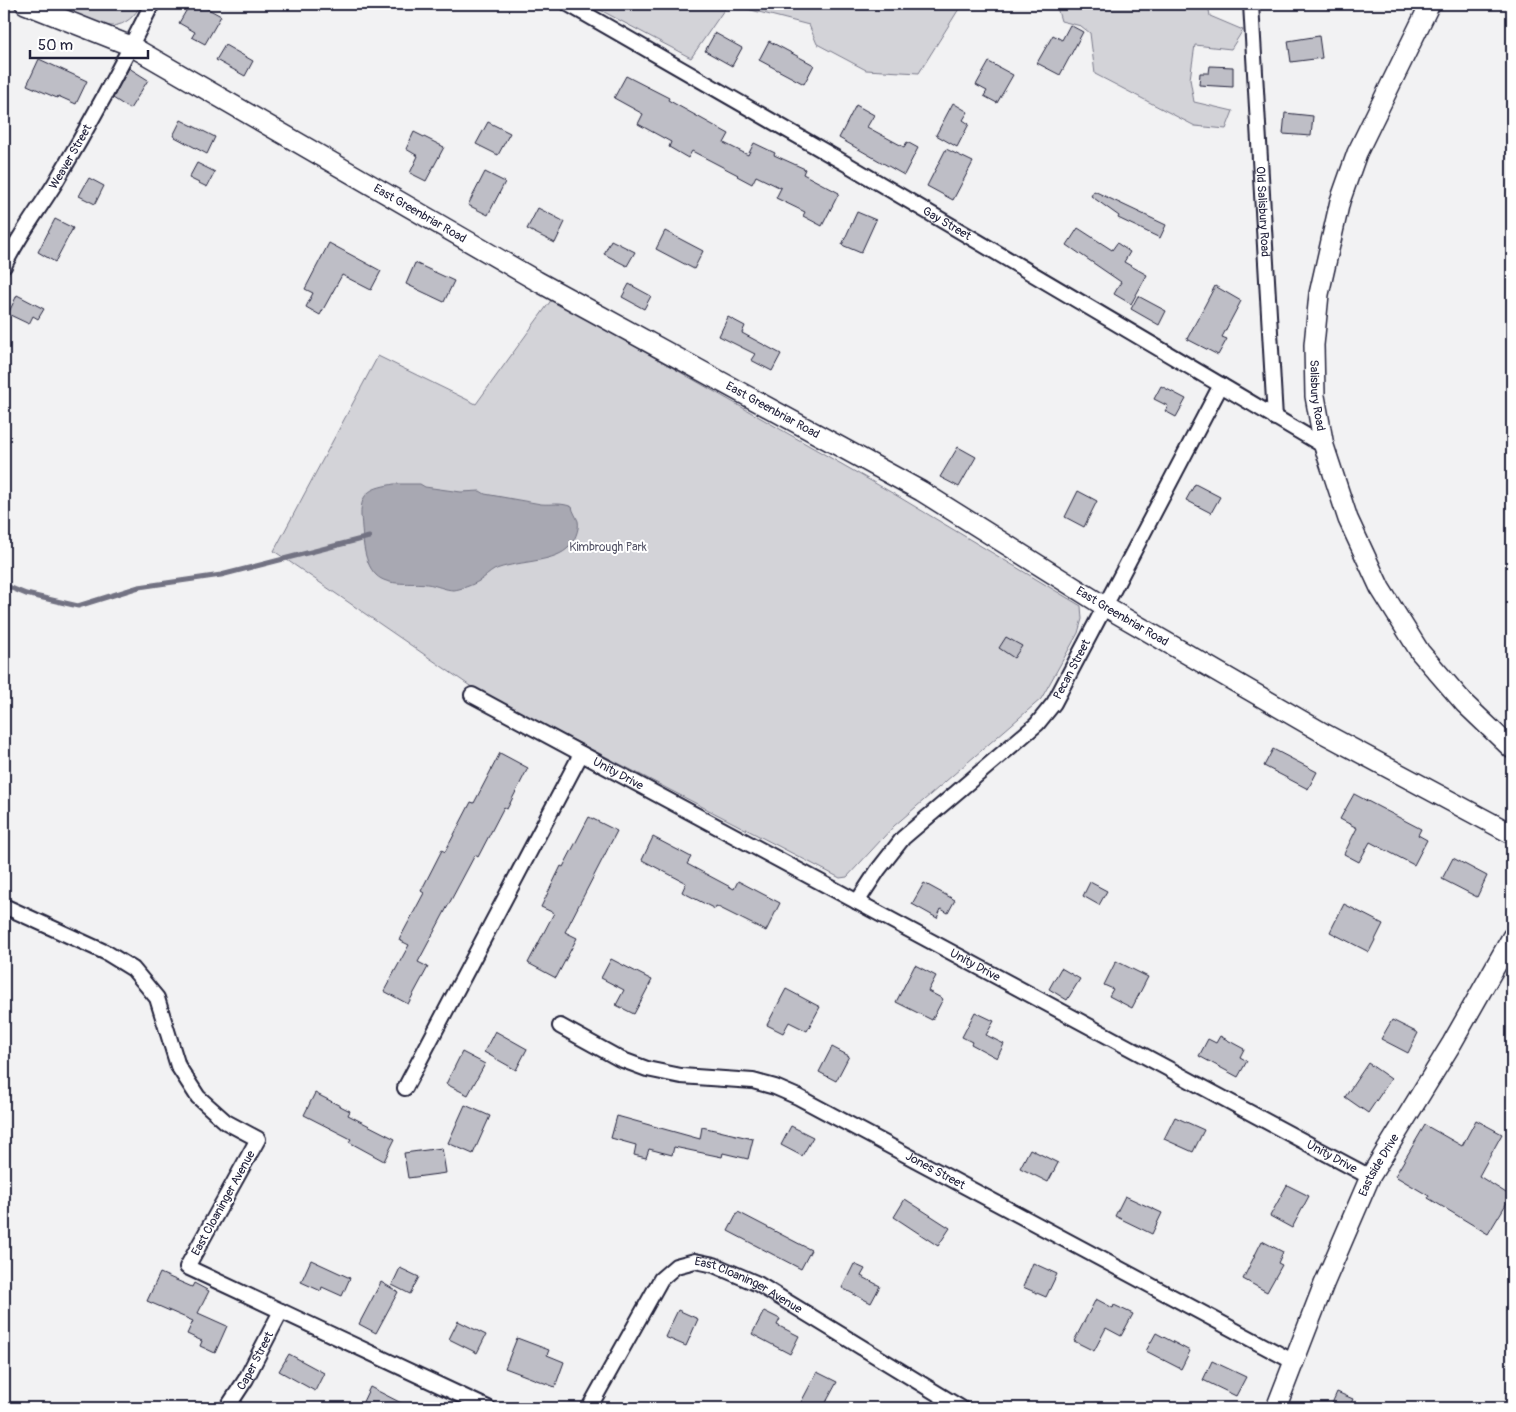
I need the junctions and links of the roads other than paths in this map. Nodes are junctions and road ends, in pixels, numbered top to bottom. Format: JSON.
{"nodes":[{"id":1,"x":25,"y":4,"type":"edge"},
{"id":2,"x":152,"y":4,"type":"edge"},
{"id":3,"x":568,"y":4,"type":"edge"},
{"id":4,"x":1251,"y":4,"type":"edge"},
{"id":5,"x":1430,"y":4,"type":"edge"},
{"id":6,"x":132,"y":46,"type":"junction"},
{"id":7,"x":8,"y":248,"type":"edge"},
{"id":8,"x":4,"y":266,"type":"edge"},
{"id":9,"x":1220,"y":385,"type":"junction"},
{"id":10,"x":1275,"y":418,"type":"junction"},
{"id":11,"x":1324,"y":446,"type":"junction"},
{"id":12,"x":1104,"y":606,"type":"junction"},
{"id":13,"x":472,"y":695,"type":"dead end"},
{"id":14,"x":1512,"y":749,"type":"edge"},
{"id":15,"x":581,"y":754,"type":"junction"},
{"id":16,"x":1512,"y":834,"type":"edge"},
{"id":17,"x":857,"y":902,"type":"junction"},
{"id":18,"x":4,"y":906,"type":"edge"},
{"id":19,"x":1512,"y":937,"type":"edge"},
{"id":20,"x":560,"y":1026,"type":"dead end"},
{"id":21,"x":405,"y":1088,"type":"dead end"},
{"id":22,"x":1370,"y":1177,"type":"junction"},
{"id":23,"x":280,"y":1311,"type":"junction"},
{"id":24,"x":1294,"y":1362,"type":"junction"},
{"id":25,"x":227,"y":1408,"type":"edge"},
{"id":26,"x":488,"y":1408,"type":"edge"},
{"id":27,"x":590,"y":1408,"type":"edge"},
{"id":28,"x":962,"y":1408,"type":"edge"},
{"id":29,"x":1276,"y":1408,"type":"edge"}],
"edges":[{"from":1,"to":6,"type":"street","name":"East Greenbriar Road"},
{"from":2,"to":6,"type":"street","name":"Weaver Street"},
{"from":3,"to":9,"type":"street","name":"Gay Street"},
{"from":4,"to":10,"type":"street","name":"Old Salisbury Road"},
{"from":5,"to":11,"type":"street","name":"Salisbury Road"},
{"from":6,"to":7,"type":"street","name":"Weaver Street"},
{"from":6,"to":12,"type":"street","name":"East Greenbriar Road"},
{"from":7,"to":8,"type":"street","name":"Weaver Street"},
{"from":9,"to":10,"type":"street","name":"Gay Street"},
{"from":9,"to":12,"type":"street","name":"Pecan Street"},
{"from":10,"to":11,"type":"street","name":"Gay Street"},
{"from":11,"to":14,"type":"street","name":"Salisbury Road"},
{"from":12,"to":16,"type":"street","name":"East Greenbriar Road"},
{"from":12,"to":17,"type":"street","name":"Pecan Street"},
{"from":13,"to":15,"type":"street","name":"Unity Drive"},
{"from":15,"to":17,"type":"street","name":"Unity Drive"},
{"from":15,"to":21,"type":"street","name":"Unity Drive"},
{"from":17,"to":22,"type":"street","name":"Unity Drive"},
{"from":18,"to":23,"type":"street","name":"East Cloaninger Avenue"},
{"from":19,"to":22,"type":"street","name":"Eastside Drive"},
{"from":20,"to":24,"type":"street","name":"Jones Street"},
{"from":22,"to":24,"type":"street","name":"Eastside Drive"},
{"from":23,"to":25,"type":"street","name":"Caper Street"},
{"from":23,"to":26,"type":"street","name":"East Cloaninger Avenue"},
{"from":24,"to":29,"type":"street","name":"Eastside Drive"},
{"from":27,"to":28,"type":"street","name":"East Cloaninger Avenue"}]}
